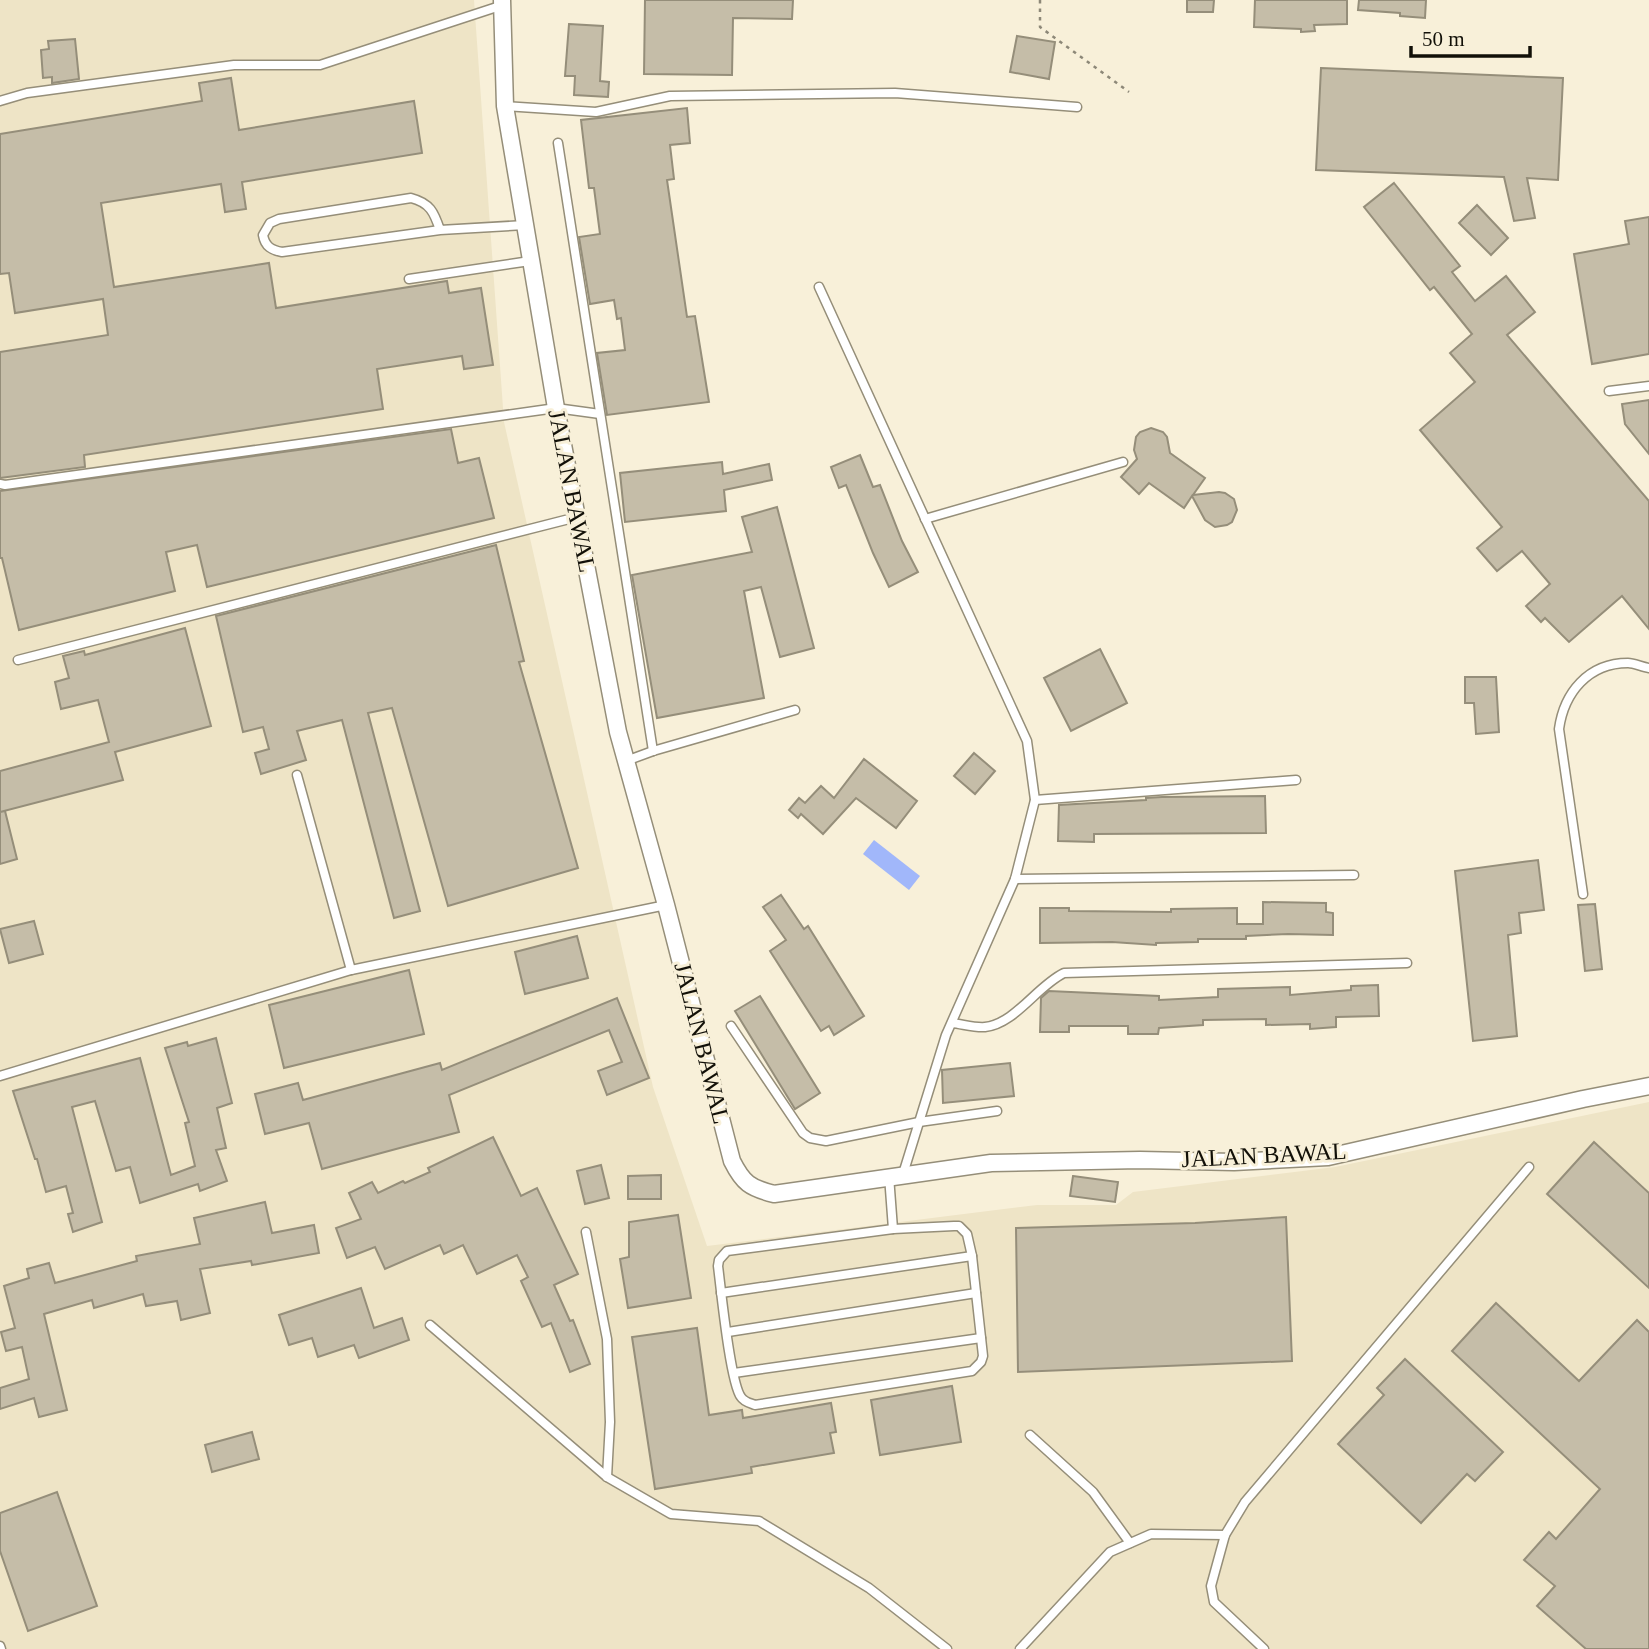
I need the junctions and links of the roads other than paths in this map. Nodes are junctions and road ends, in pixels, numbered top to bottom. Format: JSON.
{"nodes":[{"id":1,"x":503,"y":2,"type":"edge"},
{"id":2,"x":0,"y":101,"type":"edge"},
{"id":3,"x":505,"y":106,"type":"junction"},
{"id":4,"x":1077,"y":107,"type":"dead end"},
{"id":5,"x":558,"y":143,"type":"dead end"},
{"id":6,"x":525,"y":225,"type":"junction"},
{"id":7,"x":440,"y":230,"type":"junction"},
{"id":8,"x":530,"y":261,"type":"junction"},
{"id":9,"x":409,"y":279,"type":"dead end"},
{"id":10,"x":819,"y":287,"type":"dead end"},
{"id":11,"x":1649,"y":386,"type":"edge"},
{"id":12,"x":1609,"y":391,"type":"dead end"},
{"id":13,"x":556,"y":408,"type":"junction"},
{"id":14,"x":600,"y":414,"type":"junction"},
{"id":15,"x":1123,"y":463,"type":"dead end"},
{"id":16,"x":0,"y":484,"type":"edge"},
{"id":17,"x":577,"y":517,"type":"junction"},
{"id":18,"x":925,"y":519,"type":"junction"},
{"id":19,"x":18,"y":660,"type":"dead end"},
{"id":20,"x":1649,"y":668,"type":"edge"},
{"id":21,"x":795,"y":710,"type":"dead end"},
{"id":22,"x":653,"y":751,"type":"junction"},
{"id":23,"x":626,"y":761,"type":"junction"},
{"id":24,"x":297,"y":775,"type":"dead end"},
{"id":25,"x":1296,"y":780,"type":"dead end"},
{"id":26,"x":1035,"y":800,"type":"junction"},
{"id":27,"x":1354,"y":874,"type":"dead end"},
{"id":28,"x":1015,"y":879,"type":"junction"},
{"id":29,"x":1583,"y":894,"type":"dead end"},
{"id":30,"x":666,"y":905,"type":"junction"},
{"id":31,"x":1407,"y":963,"type":"dead end"},
{"id":32,"x":351,"y":970,"type":"junction"},
{"id":33,"x":951,"y":1023,"type":"junction"},
{"id":34,"x":731,"y":1026,"type":"dead end"},
{"id":35,"x":0,"y":1076,"type":"edge"},
{"id":36,"x":1649,"y":1086,"type":"edge"},
{"id":37,"x":998,"y":1111,"type":"dead end"},
{"id":38,"x":919,"y":1122,"type":"junction"},
{"id":39,"x":1529,"y":1167,"type":"dead end"},
{"id":40,"x":896,"y":1175,"type":"junction"},
{"id":41,"x":893,"y":1229,"type":"junction"},
{"id":42,"x":586,"y":1232,"type":"dead end"},
{"id":43,"x":972,"y":1256,"type":"junction"},
{"id":44,"x":721,"y":1293,"type":"junction"},
{"id":45,"x":976,"y":1293,"type":"junction"},
{"id":46,"x":430,"y":1325,"type":"dead end"},
{"id":47,"x":727,"y":1332,"type":"junction"},
{"id":48,"x":981,"y":1338,"type":"junction"},
{"id":49,"x":734,"y":1373,"type":"junction"},
{"id":50,"x":1030,"y":1435,"type":"dead end"},
{"id":51,"x":607,"y":1477,"type":"junction"},
{"id":52,"x":1225,"y":1535,"type":"junction"},
{"id":53,"x":1130,"y":1543,"type":"junction"},
{"id":54,"x":947,"y":1649,"type":"edge"},
{"id":55,"x":1020,"y":1649,"type":"edge"},
{"id":56,"x":1264,"y":1649,"type":"edge"}],
"edges":[{"from":1,"to":2,"type":"lane"},
{"from":1,"to":3,"type":"street","name":"JALAN BAWAL"},
{"from":3,"to":4,"type":"lane"},
{"from":3,"to":6,"type":"street","name":"JALAN BAWAL"},
{"from":5,"to":14,"type":"lane"},
{"from":6,"to":7,"type":"lane"},
{"from":6,"to":8,"type":"street","name":"JALAN BAWAL"},
{"from":7,"to":7,"type":"lane"},
{"from":8,"to":9,"type":"lane"},
{"from":8,"to":13,"type":"street","name":"JALAN BAWAL"},
{"from":10,"to":18,"type":"lane"},
{"from":11,"to":12,"type":"lane"},
{"from":13,"to":14,"type":"lane"},
{"from":13,"to":16,"type":"lane"},
{"from":13,"to":17,"type":"street","name":"JALAN BAWAL"},
{"from":14,"to":22,"type":"lane"},
{"from":15,"to":18,"type":"lane"},
{"from":17,"to":19,"type":"lane"},
{"from":17,"to":23,"type":"street","name":"JALAN BAWAL"},
{"from":18,"to":26,"type":"lane"},
{"from":20,"to":29,"type":"lane"},
{"from":21,"to":22,"type":"lane"},
{"from":22,"to":23,"type":"lane"},
{"from":23,"to":30,"type":"street","name":"JALAN BAWAL"},
{"from":24,"to":32,"type":"lane"},
{"from":25,"to":26,"type":"lane"},
{"from":26,"to":28,"type":"lane"},
{"from":27,"to":28,"type":"lane"},
{"from":28,"to":33,"type":"lane"},
{"from":30,"to":32,"type":"lane"},
{"from":30,"to":40,"type":"street","name":"JALAN BAWAL"},
{"from":31,"to":33,"type":"lane"},
{"from":32,"to":35,"type":"lane"},
{"from":33,"to":38,"type":"lane"},
{"from":34,"to":38,"type":"lane"},
{"from":36,"to":40,"type":"street","name":"JALAN BAWAL"},
{"from":37,"to":38,"type":"lane"},
{"from":38,"to":40,"type":"lane"},
{"from":39,"to":52,"type":"lane"},
{"from":40,"to":41,"type":"lane"},
{"from":41,"to":43,"type":"lane"},
{"from":41,"to":44,"type":"lane"},
{"from":42,"to":51,"type":"lane"},
{"from":43,"to":44,"type":"lane"},
{"from":43,"to":45,"type":"lane"},
{"from":44,"to":47,"type":"lane"},
{"from":45,"to":47,"type":"lane"},
{"from":45,"to":48,"type":"lane"},
{"from":46,"to":51,"type":"lane"},
{"from":47,"to":49,"type":"lane"},
{"from":48,"to":49,"type":"lane"},
{"from":48,"to":49,"type":"lane"},
{"from":50,"to":53,"type":"lane"},
{"from":51,"to":54,"type":"lane"},
{"from":52,"to":53,"type":"lane"},
{"from":52,"to":56,"type":"lane"},
{"from":53,"to":55,"type":"lane"}]}
